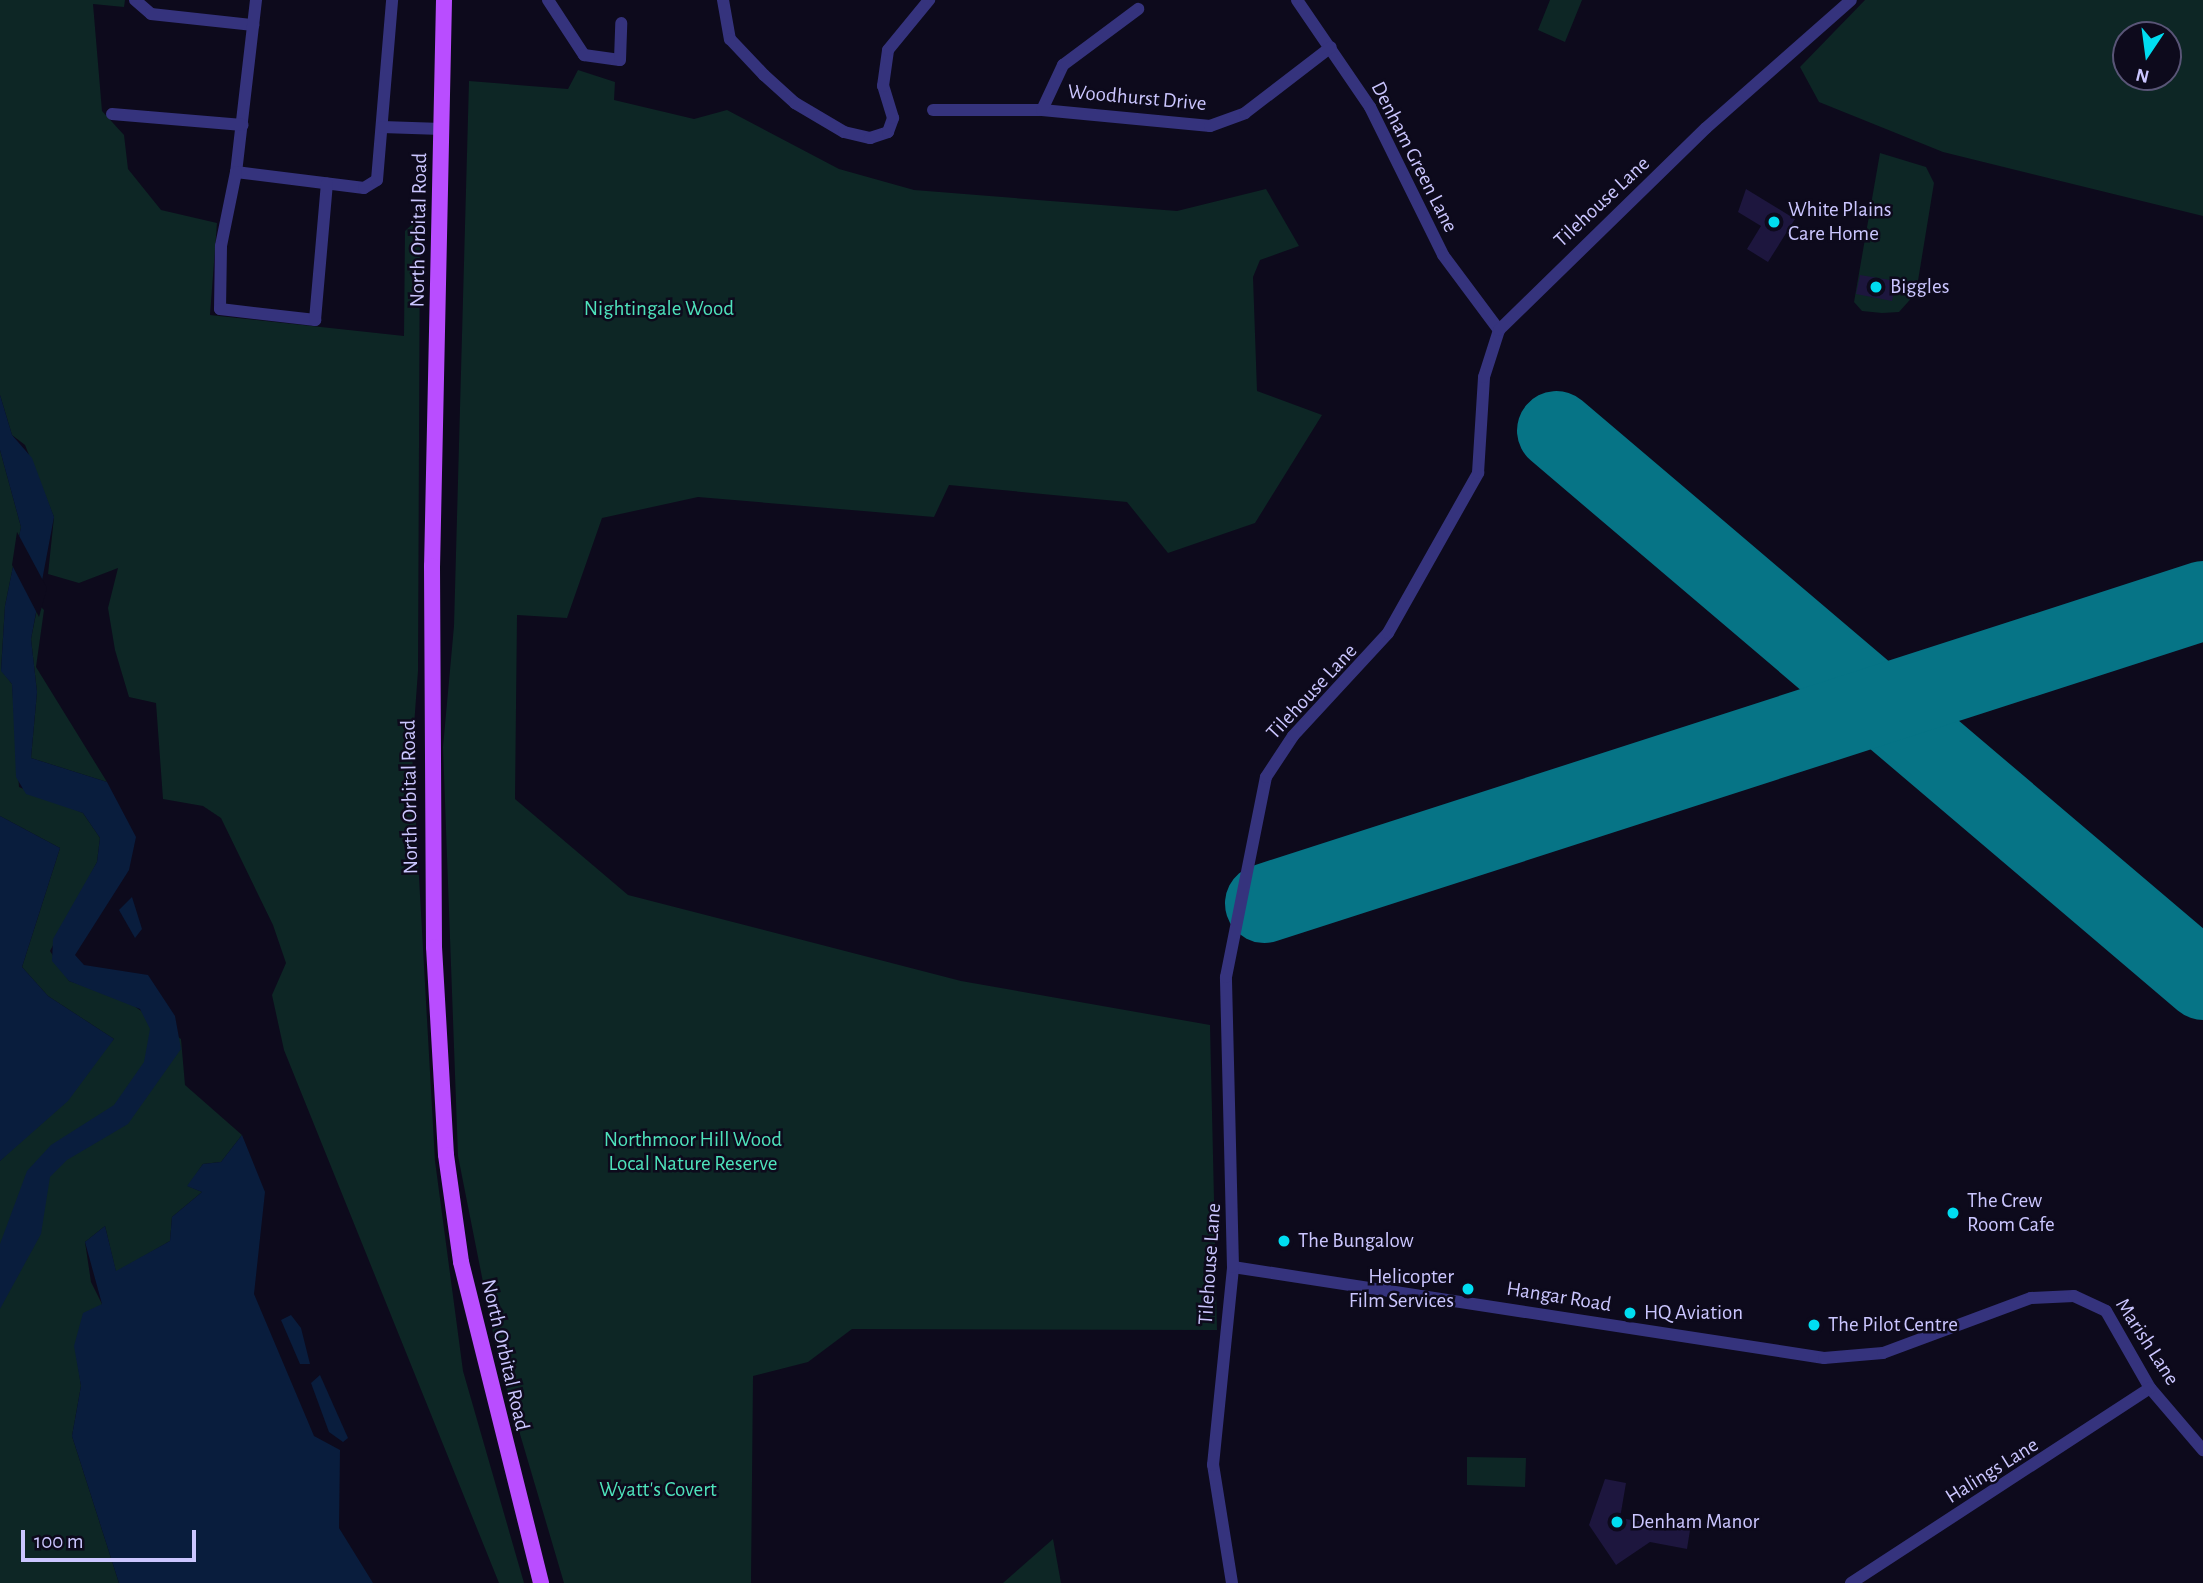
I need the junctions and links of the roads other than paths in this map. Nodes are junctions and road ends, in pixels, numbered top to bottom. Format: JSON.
{"nodes":[{"id":1,"x":135,"y":0,"type":"edge"},
{"id":2,"x":256,"y":0,"type":"edge"},
{"id":3,"x":392,"y":0,"type":"edge"},
{"id":4,"x":444,"y":0,"type":"edge"},
{"id":5,"x":548,"y":0,"type":"edge"},
{"id":6,"x":723,"y":0,"type":"edge"},
{"id":7,"x":929,"y":0,"type":"edge"},
{"id":8,"x":1297,"y":0,"type":"edge"},
{"id":9,"x":1851,"y":0,"type":"edge"},
{"id":10,"x":1138,"y":9,"type":"dead end"},
{"id":11,"x":621,"y":23,"type":"dead end"},
{"id":12,"x":253,"y":25,"type":"junction"},
{"id":13,"x":1331,"y":47,"type":"junction"},
{"id":14,"x":933,"y":110,"type":"dead end"},
{"id":15,"x":1042,"y":110,"type":"junction"},
{"id":16,"x":111,"y":114,"type":"dead end"},
{"id":17,"x":243,"y":125,"type":"junction"},
{"id":18,"x":382,"y":127,"type":"junction"},
{"id":19,"x":442,"y":129,"type":"junction"},
{"id":20,"x":236,"y":172,"type":"junction"},
{"id":21,"x":327,"y":184,"type":"junction"},
{"id":22,"x":1499,"y":330,"type":"junction"},
{"id":23,"x":1233,"y":1267,"type":"junction"},
{"id":24,"x":1997,"y":1309,"type":"joint"},
{"id":25,"x":2150,"y":1388,"type":"junction"},
{"id":26,"x":2203,"y":1450,"type":"edge"},
{"id":27,"x":541,"y":1583,"type":"edge"},
{"id":28,"x":1232,"y":1583,"type":"edge"},
{"id":29,"x":1851,"y":1583,"type":"edge"}],
"edges":[{"from":1,"to":12,"type":"street"},
{"from":2,"to":12,"type":"street"},
{"from":3,"to":18,"type":"street"},
{"from":4,"to":19,"type":"main road","name":"North Orbital Road"},
{"from":5,"to":11,"type":"street"},
{"from":6,"to":7,"type":"street"},
{"from":8,"to":13,"type":"street","name":"Denham Green Lane"},
{"from":9,"to":22,"type":"street","name":"Tilehouse Lane"},
{"from":10,"to":15,"type":"street","name":"Woodhurst Drive"},
{"from":12,"to":17,"type":"street"},
{"from":13,"to":15,"type":"street","name":"Woodhurst Drive"},
{"from":13,"to":22,"type":"street","name":"Denham Green Lane"},
{"from":14,"to":15,"type":"street","name":"Woodhurst Drive"},
{"from":16,"to":17,"type":"street"},
{"from":17,"to":20,"type":"street"},
{"from":18,"to":19,"type":"street"},
{"from":18,"to":21,"type":"street"},
{"from":19,"to":27,"type":"main road","name":"North Orbital Road"},
{"from":20,"to":21,"type":"street"},
{"from":20,"to":21,"type":"street"},
{"from":22,"to":23,"type":"street","name":"Tilehouse Lane"},
{"from":23,"to":24,"type":"street","name":"Hangar Road"},
{"from":23,"to":28,"type":"street","name":"Tilehouse Lane"},
{"from":24,"to":25,"type":"street","name":"Marish Lane"},
{"from":25,"to":26,"type":"street","name":"Marish Lane"},
{"from":25,"to":29,"type":"street","name":"Halings Lane"}]}
